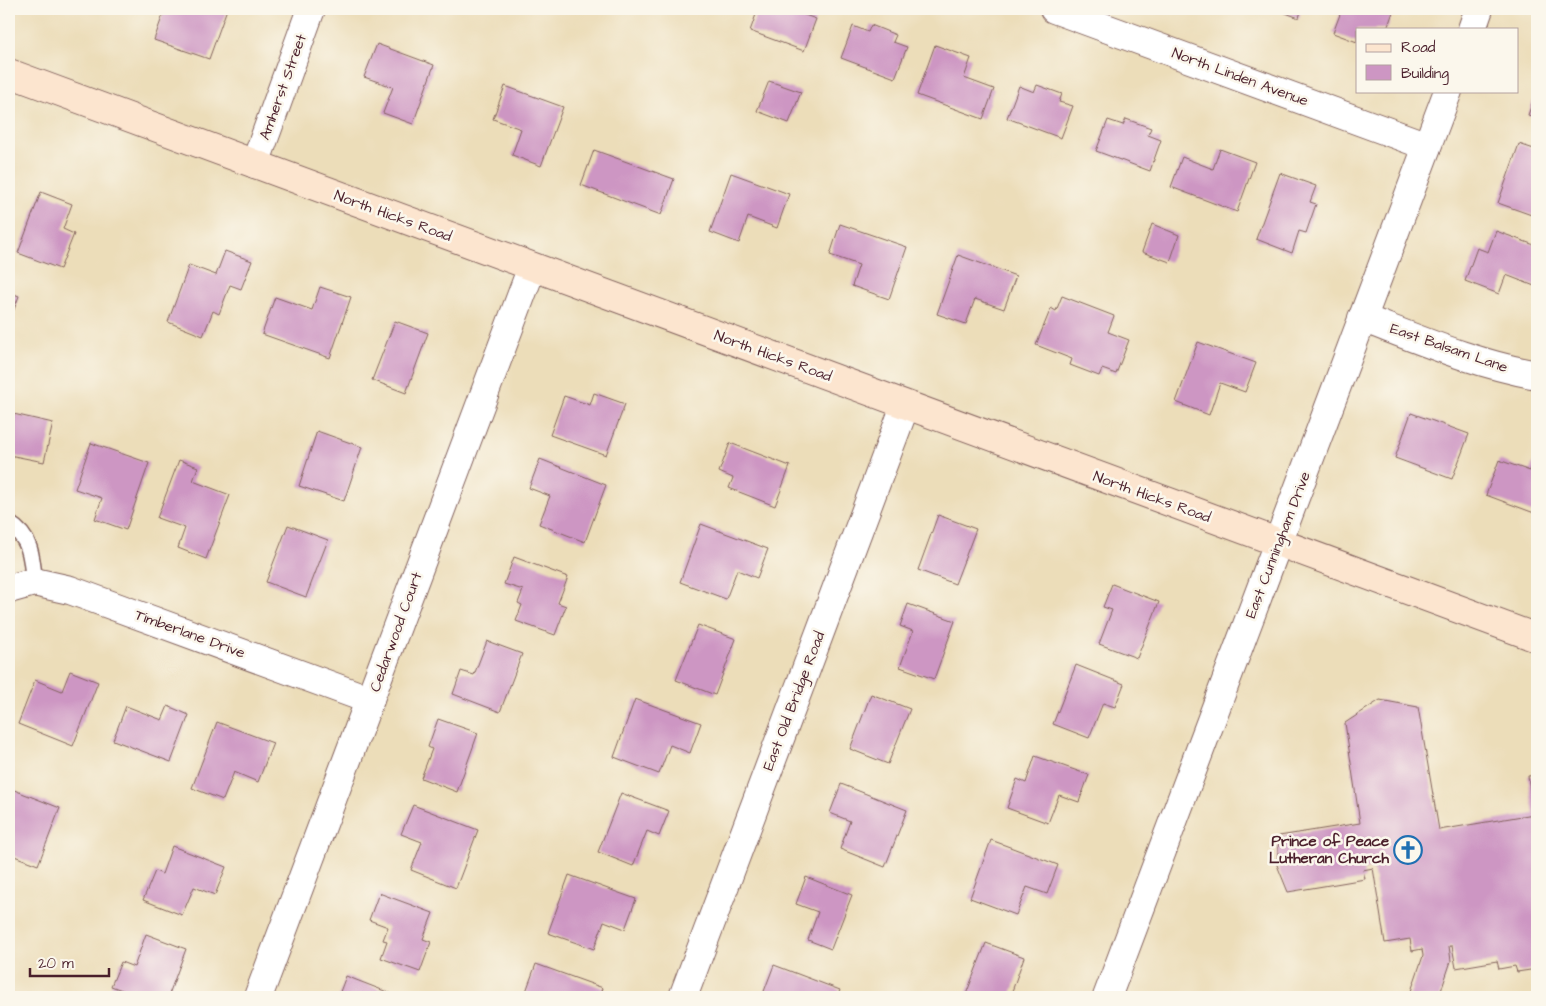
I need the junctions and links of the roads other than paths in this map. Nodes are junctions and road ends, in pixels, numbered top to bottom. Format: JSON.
{"nodes":[{"id":1,"x":311,"y":9,"type":"edge"},
{"id":2,"x":1054,"y":9,"type":"edge"},
{"id":3,"x":1479,"y":9,"type":"edge"},
{"id":4,"x":1472,"y":28,"type":"edge"},
{"id":5,"x":9,"y":73,"type":"edge"},
{"id":6,"x":1448,"y":92,"type":"edge"},
{"id":7,"x":1427,"y":146,"type":"junction"},
{"id":8,"x":255,"y":164,"type":"junction"},
{"id":9,"x":532,"y":267,"type":"junction"},
{"id":10,"x":1362,"y":318,"type":"junction"},
{"id":11,"x":1537,"y":375,"type":"edge"},
{"id":12,"x":905,"y":406,"type":"junction"},
{"id":13,"x":9,"y":524,"type":"edge"},
{"id":14,"x":1278,"y":544,"type":"junction"},
{"id":15,"x":34,"y":582,"type":"junction"},
{"id":16,"x":9,"y":589,"type":"edge"},
{"id":17,"x":1537,"y":638,"type":"edge"},
{"id":18,"x":370,"y":700,"type":"junction"},
{"id":19,"x":258,"y":997,"type":"edge"},
{"id":20,"x":682,"y":997,"type":"edge"},
{"id":21,"x":1107,"y":997,"type":"edge"}],
"edges":[{"from":1,"to":8,"type":"street","name":"Amherst Street"},
{"from":2,"to":7,"type":"street","name":"North Linden Avenue"},
{"from":3,"to":4,"type":"street"},
{"from":5,"to":8,"type":"main road","name":"North Hicks Road"},
{"from":6,"to":7,"type":"street","name":"East Cunningham Drive"},
{"from":7,"to":10,"type":"street","name":"East Cunningham Drive"},
{"from":8,"to":9,"type":"main road","name":"North Hicks Road"},
{"from":9,"to":12,"type":"main road","name":"North Hicks Road"},
{"from":9,"to":18,"type":"street","name":"Cedarwood Court"},
{"from":10,"to":11,"type":"street","name":"East Balsam Lane"},
{"from":10,"to":14,"type":"street","name":"East Cunningham Drive"},
{"from":12,"to":14,"type":"main road","name":"North Hicks Road"},
{"from":12,"to":20,"type":"street","name":"East Old Bridge Road"},
{"from":13,"to":15,"type":"lane"},
{"from":14,"to":17,"type":"main road","name":"North Hicks Road"},
{"from":14,"to":21,"type":"street","name":"East Cunningham Drive"},
{"from":15,"to":16,"type":"street","name":"Timberlane Drive"},
{"from":15,"to":18,"type":"street","name":"Timberlane Drive"},
{"from":18,"to":19,"type":"street","name":"Cedarwood Court"}]}
